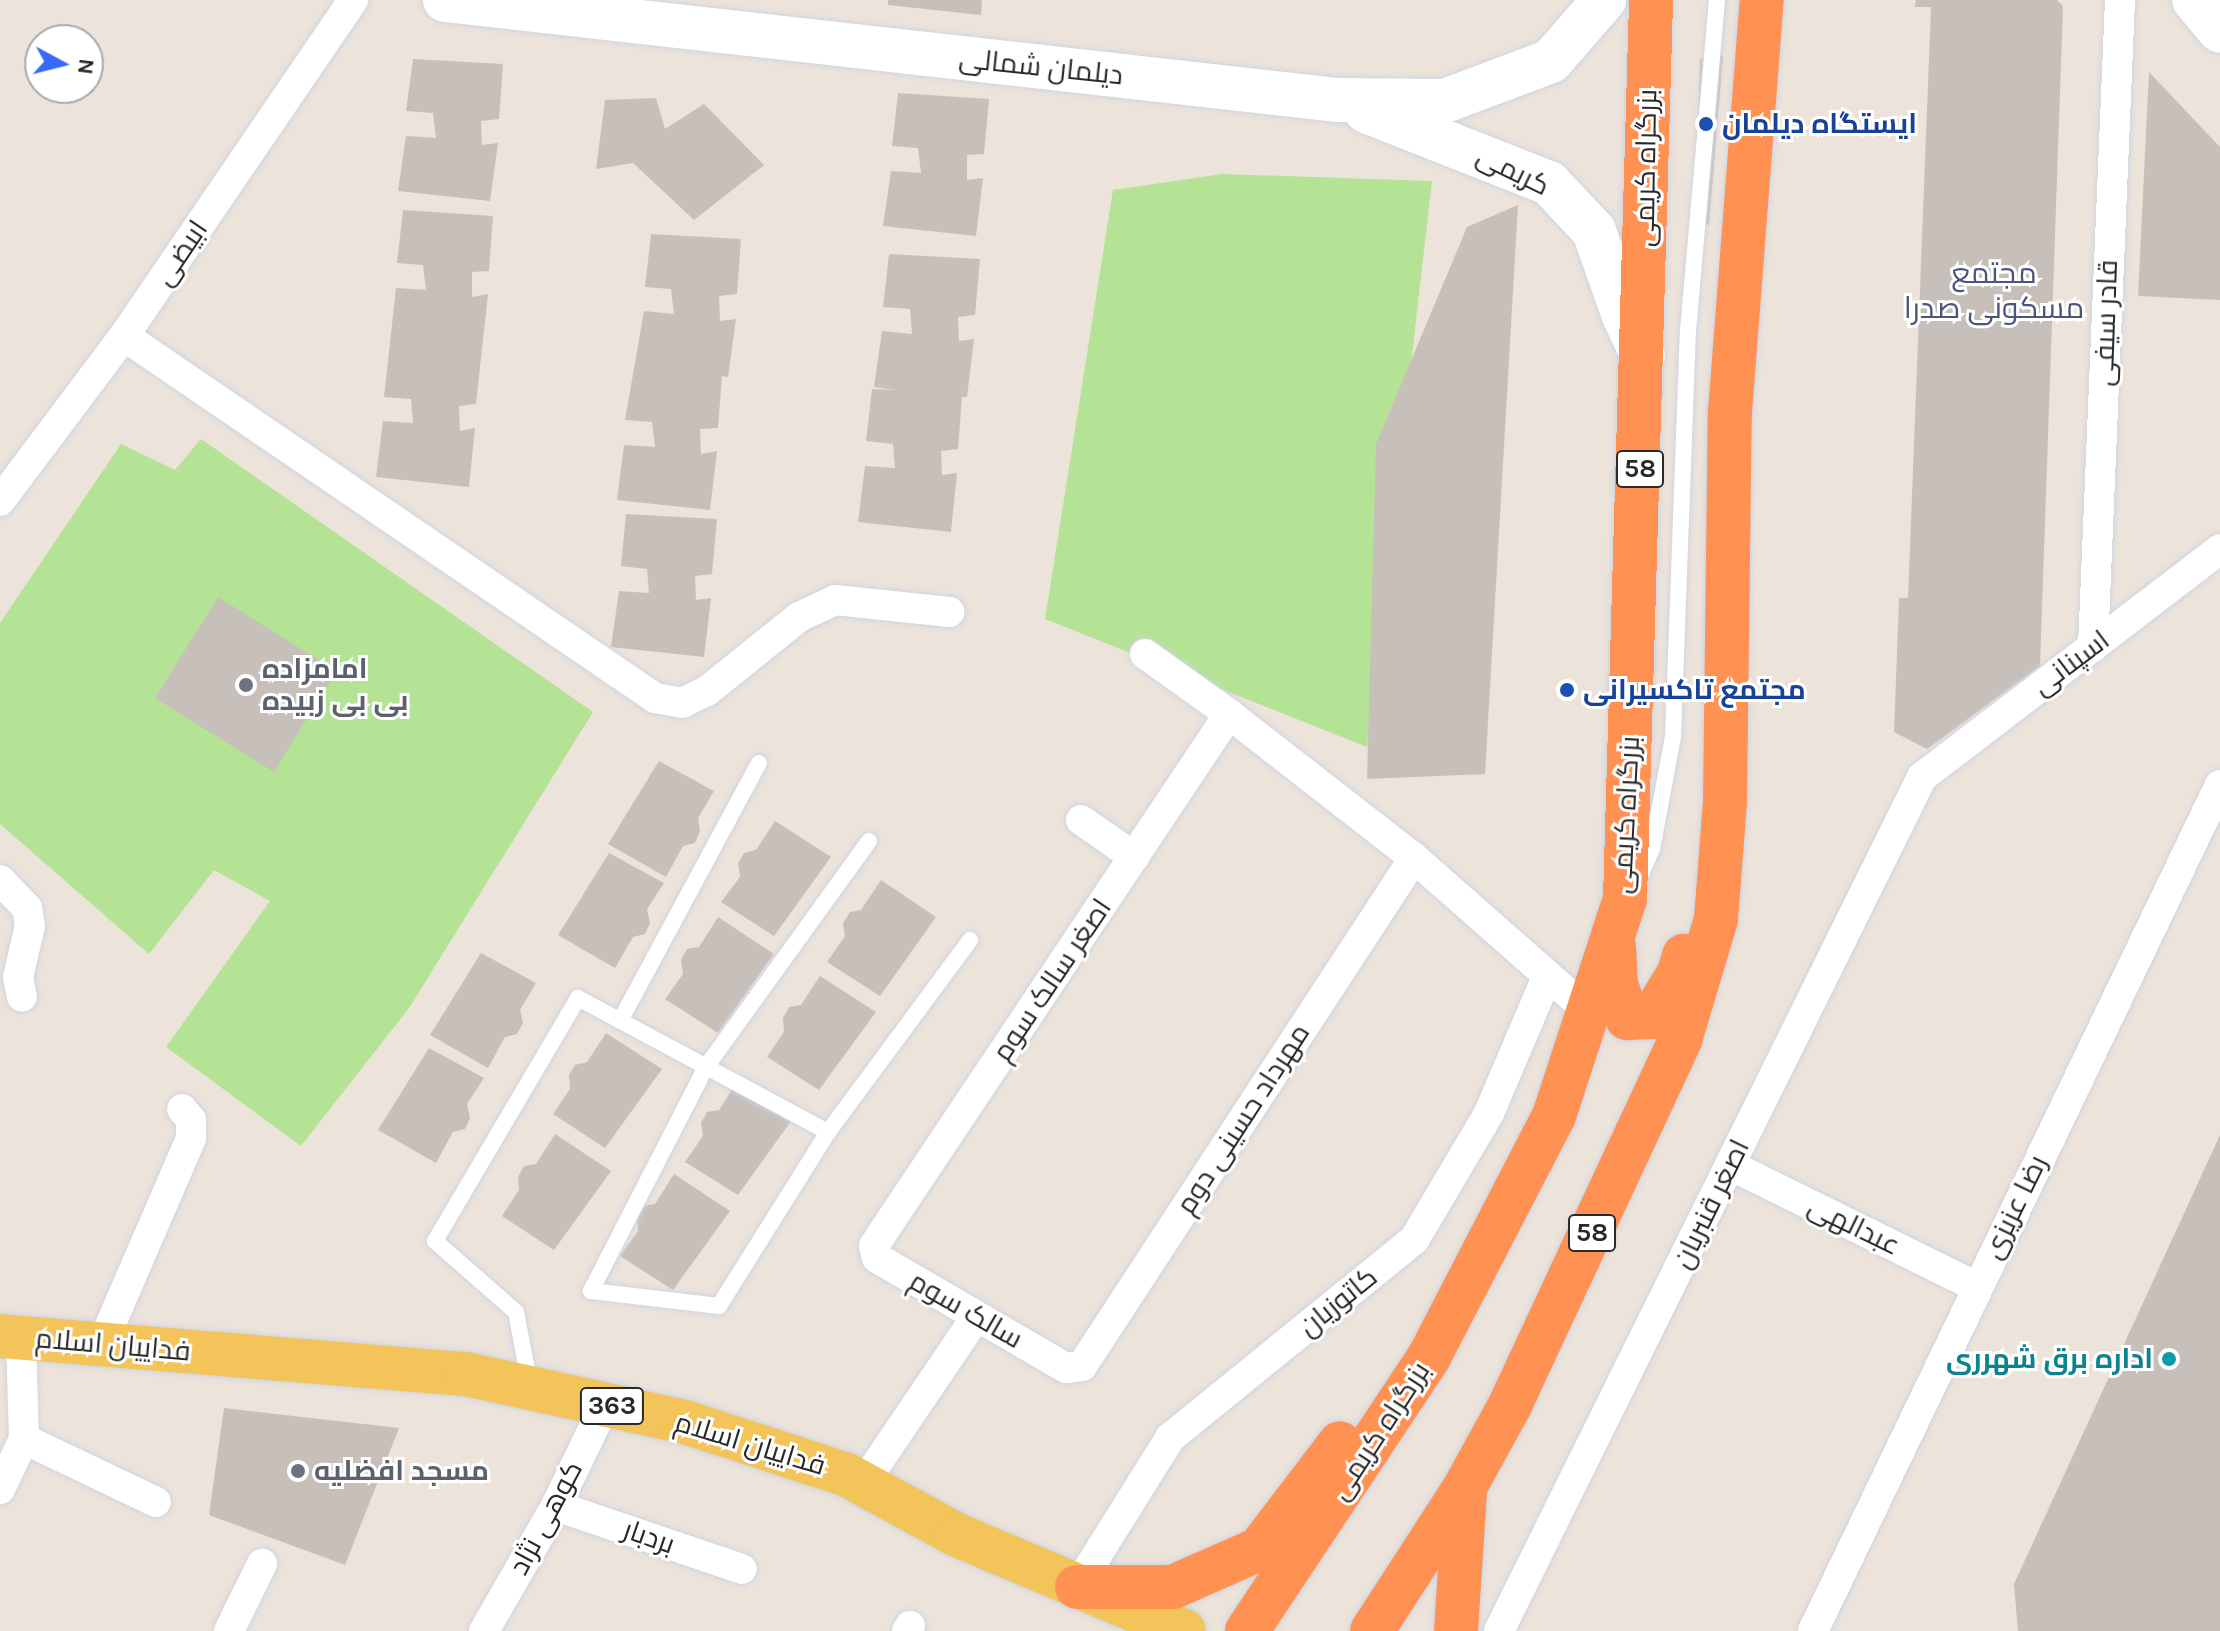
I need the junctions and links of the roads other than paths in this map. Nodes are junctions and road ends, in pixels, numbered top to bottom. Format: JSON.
{"nodes":[{"id":1,"x":353,"y":0,"type":"edge"},
{"id":2,"x":445,"y":0,"type":"edge"},
{"id":3,"x":1604,"y":0,"type":"edge"},
{"id":4,"x":1651,"y":0,"type":"edge"},
{"id":5,"x":1717,"y":0,"type":"edge"},
{"id":6,"x":1762,"y":0,"type":"edge"},
{"id":7,"x":2120,"y":0,"type":"edge"},
{"id":8,"x":2194,"y":0,"type":"edge"},
{"id":9,"x":2220,"y":31,"type":"edge"},
{"id":10,"x":1338,"y":100,"type":"junction"},
{"id":11,"x":124,"y":336,"type":"junction"},
{"id":12,"x":1643,"y":356,"type":"junction"},
{"id":13,"x":0,"y":501,"type":"edge"},
{"id":14,"x":2220,"y":549,"type":"edge"},
{"id":15,"x":949,"y":612,"type":"dead end"},
{"id":16,"x":2093,"y":647,"type":"junction"},
{"id":17,"x":1145,"y":654,"type":"dead end"},
{"id":18,"x":1229,"y":714,"type":"junction"},
{"id":19,"x":759,"y":763,"type":"dead end"},
{"id":20,"x":1922,"y":777,"type":"joint"},
{"id":21,"x":2220,"y":785,"type":"edge"},
{"id":22,"x":1725,"y":803,"type":"junction"},
{"id":23,"x":1081,"y":820,"type":"dead end"},
{"id":24,"x":869,"y":841,"type":"dead end"},
{"id":25,"x":1134,"y":857,"type":"junction"},
{"id":26,"x":1414,"y":858,"type":"junction"},
{"id":27,"x":0,"y":880,"type":"edge"},
{"id":28,"x":1614,"y":937,"type":"junction"},
{"id":29,"x":970,"y":940,"type":"dead end"},
{"id":30,"x":1547,"y":977,"type":"junction"},
{"id":31,"x":22,"y":997,"type":"dead end"},
{"id":32,"x":1589,"y":1012,"type":"junction"},
{"id":33,"x":620,"y":1021,"type":"junction"},
{"id":34,"x":706,"y":1067,"type":"junction"},
{"id":35,"x":182,"y":1109,"type":"dead end"},
{"id":36,"x":828,"y":1132,"type":"junction"},
{"id":37,"x":1730,"y":1165,"type":"junction"},
{"id":38,"x":874,"y":1246,"type":"joint"},
{"id":39,"x":1479,"y":1260,"type":"junction"},
{"id":40,"x":1977,"y":1287,"type":"junction"},
{"id":41,"x":976,"y":1317,"type":"junction"},
{"id":42,"x":11,"y":1336,"type":"edge"},
{"id":43,"x":102,"y":1344,"type":"junction"},
{"id":44,"x":1066,"y":1368,"type":"joint"},
{"id":45,"x":530,"y":1388,"type":"junction"},
{"id":46,"x":605,"y":1404,"type":"junction"},
{"id":47,"x":24,"y":1439,"type":"junction"},
{"id":48,"x":863,"y":1484,"type":"junction"},
{"id":49,"x":1465,"y":1487,"type":"junction"},
{"id":50,"x":0,"y":1489,"type":"edge"},
{"id":51,"x":156,"y":1502,"type":"dead end"},
{"id":52,"x":556,"y":1506,"type":"junction"},
{"id":53,"x":262,"y":1564,"type":"dead end"},
{"id":54,"x":742,"y":1569,"type":"dead end"},
{"id":55,"x":1077,"y":1587,"type":"junction"},
{"id":56,"x":229,"y":1631,"type":"edge"},
{"id":57,"x":484,"y":1631,"type":"edge"},
{"id":58,"x":1184,"y":1631,"type":"edge"},
{"id":59,"x":1247,"y":1631,"type":"edge"},
{"id":60,"x":1372,"y":1631,"type":"edge"},
{"id":61,"x":1456,"y":1631,"type":"edge"},
{"id":62,"x":1499,"y":1631,"type":"edge"},
{"id":63,"x":1813,"y":1631,"type":"edge"}],
"edges":[{"from":1,"to":11,"type":"street","name":"ابیضی"},
{"from":2,"to":10,"type":"street","name":"دیلمان شمالی"},
{"from":3,"to":10,"type":"street","name":"دیلمان شمالی"},
{"from":4,"to":12,"type":"highway","name":"بزرگراه کریمی","number":"58"},
{"from":5,"to":28,"type":"lane"},
{"from":6,"to":22,"type":"highway","number":"58"},
{"from":7,"to":16,"type":"street","name":"قادر سیفی"},
{"from":8,"to":9,"type":"street"},
{"from":10,"to":12,"type":"street","name":"کریمی"},
{"from":11,"to":13,"type":"street","name":"ابیضی"},
{"from":11,"to":15,"type":"street"},
{"from":12,"to":28,"type":"highway","name":"بزرگراه کریمی","number":"58"},
{"from":14,"to":16,"type":"street","name":"اسپنانی"},
{"from":16,"to":20,"type":"street","name":"اسپنانی"},
{"from":17,"to":18,"type":"street"},
{"from":18,"to":25,"type":"street","name":"اصغر سالک سوم"},
{"from":18,"to":26,"type":"street"},
{"from":19,"to":33,"type":"lane"},
{"from":20,"to":37,"type":"street","name":"اصغر قنبریان"},
{"from":21,"to":40,"type":"street","name":"رضا عزیزی"},
{"from":22,"to":28,"type":"highway"},
{"from":22,"to":49,"type":"highway","number":"58"},
{"from":23,"to":25,"type":"street"},
{"from":24,"to":34,"type":"lane"},
{"from":25,"to":38,"type":"street","name":"اصغر سالک سوم"},
{"from":26,"to":30,"type":"street"},
{"from":26,"to":44,"type":"street","name":"مهرداد حسینی دوم"},
{"from":27,"to":31,"type":"street"},
{"from":28,"to":32,"type":"highway","name":"بزرگراه کریمی","number":"58"},
{"from":29,"to":36,"type":"lane"},
{"from":30,"to":32,"type":"street"},
{"from":30,"to":55,"type":"street","name":"کاتوزیان"},
{"from":32,"to":39,"type":"highway","name":"بزرگراه کریمی","number":"58"},
{"from":33,"to":34,"type":"lane"},
{"from":33,"to":45,"type":"lane"},
{"from":34,"to":36,"type":"lane"},
{"from":34,"to":36,"type":"lane"},
{"from":35,"to":43,"type":"street"},
{"from":37,"to":40,"type":"street","name":"عبدالهی"},
{"from":37,"to":62,"type":"street","name":"اصغر قنبریان"},
{"from":38,"to":41,"type":"street","name":"سالک سوم"},
{"from":39,"to":55,"type":"highway"},
{"from":39,"to":59,"type":"highway","name":"بزرگراه کریمی","number":"58"},
{"from":40,"to":63,"type":"street","name":"رضا عزیزی"},
{"from":41,"to":44,"type":"street","name":"سالک سوم"},
{"from":41,"to":48,"type":"street"},
{"from":42,"to":43,"type":"main road","name":"فداییان اسلام","number":"363"},
{"from":42,"to":47,"type":"street"},
{"from":43,"to":45,"type":"main road","name":"فداییان اسلام","number":"363"},
{"from":45,"to":46,"type":"main road","name":"فداییان اسلام","number":"363"},
{"from":46,"to":48,"type":"main road","name":"فداییان اسلام","number":"363"},
{"from":46,"to":52,"type":"street","name":"کوهی نژاد"},
{"from":47,"to":50,"type":"street"},
{"from":47,"to":51,"type":"street"},
{"from":48,"to":55,"type":"main road","name":"فداییان اسلام","number":"363"},
{"from":49,"to":60,"type":"highway","number":"58"},
{"from":49,"to":61,"type":"highway"},
{"from":52,"to":54,"type":"street","name":"بردبار"},
{"from":52,"to":57,"type":"street","name":"کوهی نژاد"},
{"from":53,"to":56,"type":"street"},
{"from":55,"to":58,"type":"main road","name":"فداییان اسلام","number":"363"}]}
